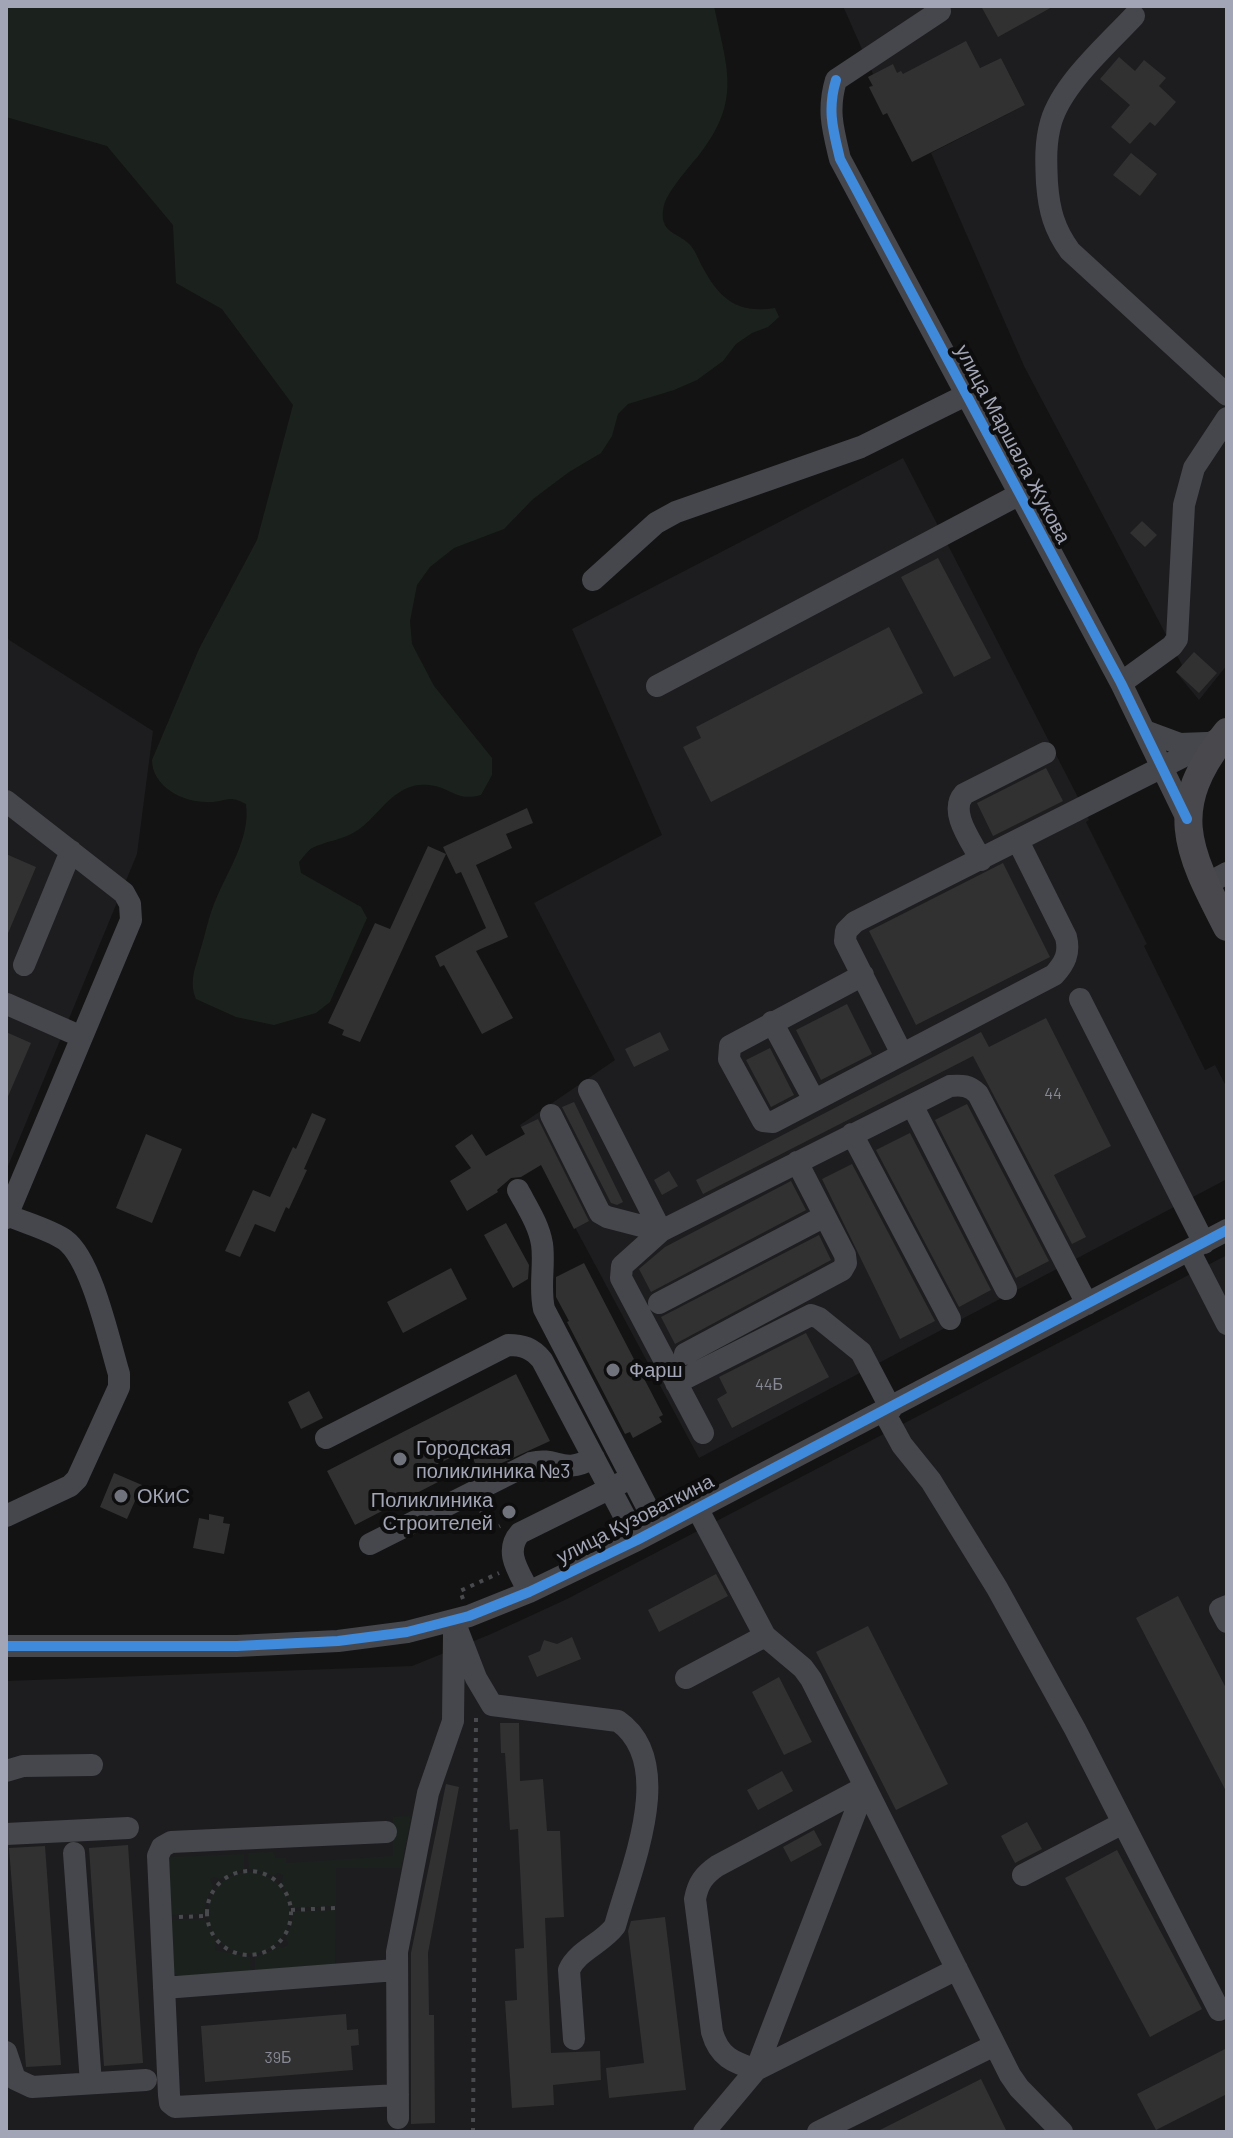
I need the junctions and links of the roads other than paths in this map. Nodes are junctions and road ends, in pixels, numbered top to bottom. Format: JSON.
{"nodes":[{"id":1,"x":938,"y":6,"type":"edge"},
{"id":2,"x":1134,"y":16,"type":"dead end"},
{"id":3,"x":966,"y":395,"type":"junction"},
{"id":4,"x":1227,"y":395,"type":"edge"},
{"id":5,"x":1227,"y":418,"type":"edge"},
{"id":6,"x":1020,"y":494,"type":"junction"},
{"id":7,"x":593,"y":580,"type":"dead end"},
{"id":8,"x":1121,"y":683,"type":"junction"},
{"id":9,"x":657,"y":686,"type":"dead end"},
{"id":10,"x":1145,"y":731,"type":"junction"},
{"id":11,"x":1225,"y":734,"type":"edge"},
{"id":12,"x":1045,"y":753,"type":"dead end"},
{"id":13,"x":1163,"y":769,"type":"junction"},
{"id":14,"x":6,"y":801,"type":"edge"},
{"id":15,"x":1187,"y":819,"type":"junction"},
{"id":16,"x":1018,"y":841,"type":"junction"},
{"id":17,"x":71,"y":851,"type":"junction"},
{"id":18,"x":981,"y":860,"type":"junction"},
{"id":19,"x":1216,"y":879,"type":"edge"},
{"id":20,"x":1227,"y":927,"type":"edge"},
{"id":21,"x":24,"y":965,"type":"dead end"},
{"id":22,"x":863,"y":975,"type":"junction"},
{"id":23,"x":1080,"y":999,"type":"dead end"},
{"id":24,"x":7,"y":1004,"type":"edge"},
{"id":25,"x":772,"y":1022,"type":"junction"},
{"id":26,"x":82,"y":1037,"type":"junction"},
{"id":27,"x":902,"y":1054,"type":"junction"},
{"id":28,"x":589,"y":1090,"type":"dead end"},
{"id":29,"x":814,"y":1100,"type":"junction"},
{"id":30,"x":912,"y":1105,"type":"junction"},
{"id":31,"x":551,"y":1115,"type":"dead end"},
{"id":32,"x":852,"y":1134,"type":"junction"},
{"id":33,"x":797,"y":1162,"type":"junction"},
{"id":34,"x":518,"y":1190,"type":"dead end"},
{"id":35,"x":7,"y":1216,"type":"edge"},
{"id":36,"x":825,"y":1216,"type":"junction"},
{"id":37,"x":618,"y":1220,"type":"junction"},
{"id":38,"x":1227,"y":1230,"type":"edge"},
{"id":39,"x":661,"y":1231,"type":"junction"},
{"id":40,"x":1196,"y":1246,"type":"junction"},
{"id":41,"x":635,"y":1252,"type":"junction"},
{"id":42,"x":1006,"y":1289,"type":"dead end"},
{"id":43,"x":659,"y":1303,"type":"dead end"},
{"id":44,"x":1087,"y":1304,"type":"junction"},
{"id":45,"x":950,"y":1319,"type":"dead end"},
{"id":46,"x":1227,"y":1324,"type":"edge"},
{"id":47,"x":685,"y":1354,"type":"dead end"},
{"id":48,"x":676,"y":1383,"type":"junction"},
{"id":49,"x":887,"y":1410,"type":"junction"},
{"id":50,"x":703,"y":1433,"type":"dead end"},
{"id":51,"x":326,"y":1438,"type":"dead end"},
{"id":52,"x":594,"y":1458,"type":"junction"},
{"id":53,"x":631,"y":1477,"type":"junction"},
{"id":54,"x":610,"y":1489,"type":"junction"},
{"id":55,"x":697,"y":1508,"type":"junction"},
{"id":56,"x":6,"y":1516,"type":"edge"},
{"id":57,"x":658,"y":1528,"type":"junction"},
{"id":58,"x":637,"y":1540,"type":"junction"},
{"id":59,"x":370,"y":1544,"type":"dead end"},
{"id":60,"x":529,"y":1592,"type":"junction"},
{"id":61,"x":1227,"y":1606,"type":"edge"},
{"id":62,"x":462,"y":1619,"type":"junction"},
{"id":63,"x":1227,"y":1622,"type":"edge"},
{"id":64,"x":765,"y":1636,"type":"junction"},
{"id":65,"x":6,"y":1646,"type":"edge"},
{"id":66,"x":686,"y":1678,"type":"dead end"},
{"id":67,"x":92,"y":1765,"type":"dead end"},
{"id":68,"x":6,"y":1771,"type":"edge"},
{"id":69,"x":865,"y":1787,"type":"junction"},
{"id":70,"x":1123,"y":1823,"type":"junction"},
{"id":71,"x":128,"y":1828,"type":"dead end"},
{"id":72,"x":386,"y":1832,"type":"dead end"},
{"id":73,"x":6,"y":1834,"type":"edge"},
{"id":74,"x":74,"y":1853,"type":"dead end"},
{"id":75,"x":1023,"y":1875,"type":"dead end"},
{"id":76,"x":957,"y":1969,"type":"junction"},
{"id":77,"x":396,"y":1970,"type":"junction"},
{"id":78,"x":164,"y":1988,"type":"junction"},
{"id":79,"x":1219,"y":2010,"type":"dead end"},
{"id":80,"x":574,"y":2039,"type":"dead end"},
{"id":81,"x":995,"y":2045,"type":"junction"},
{"id":82,"x":6,"y":2052,"type":"edge"},
{"id":83,"x":756,"y":2070,"type":"junction"},
{"id":84,"x":146,"y":2080,"type":"dead end"},
{"id":85,"x":91,"y":2083,"type":"junction"},
{"id":86,"x":704,"y":2132,"type":"edge"},
{"id":87,"x":818,"y":2132,"type":"edge"},
{"id":88,"x":1062,"y":2132,"type":"edge"}],
"edges":[{"from":1,"to":3,"type":"street","name":"улица Маршала Жукова"},
{"from":2,"to":4,"type":"street"},
{"from":3,"to":6,"type":"street","name":"улица Маршала Жукова"},
{"from":3,"to":7,"type":"street"},
{"from":5,"to":8,"type":"street"},
{"from":6,"to":8,"type":"street","name":"улица Маршала Жукова"},
{"from":6,"to":9,"type":"street"},
{"from":8,"to":10,"type":"street","name":"улица Маршала Жукова"},
{"from":10,"to":11,"type":"street"},
{"from":10,"to":13,"type":"street","name":"улица Маршала Жукова"},
{"from":11,"to":13,"type":"street"},
{"from":11,"to":15,"type":"main road"},
{"from":12,"to":18,"type":"street"},
{"from":13,"to":15,"type":"street","name":"улица Маршала Жукова"},
{"from":13,"to":16,"type":"street"},
{"from":14,"to":17,"type":"street"},
{"from":15,"to":19,"type":"main road","name":"улица Маршала Жукова"},
{"from":16,"to":18,"type":"street"},
{"from":16,"to":27,"type":"street"},
{"from":17,"to":21,"type":"street"},
{"from":17,"to":26,"type":"street"},
{"from":18,"to":22,"type":"street"},
{"from":19,"to":20,"type":"main road","name":"улица Маршала Жукова"},
{"from":22,"to":25,"type":"street"},
{"from":22,"to":27,"type":"street"},
{"from":23,"to":40,"type":"street"},
{"from":24,"to":26,"type":"street"},
{"from":25,"to":29,"type":"street"},
{"from":25,"to":29,"type":"street"},
{"from":26,"to":35,"type":"street"},
{"from":27,"to":29,"type":"street"},
{"from":28,"to":39,"type":"street"},
{"from":30,"to":32,"type":"street"},
{"from":30,"to":42,"type":"street"},
{"from":30,"to":44,"type":"street"},
{"from":31,"to":37,"type":"street"},
{"from":32,"to":33,"type":"street"},
{"from":32,"to":45,"type":"street"},
{"from":33,"to":36,"type":"street"},
{"from":33,"to":39,"type":"street"},
{"from":34,"to":53,"type":"street"},
{"from":35,"to":56,"type":"street"},
{"from":36,"to":43,"type":"street"},
{"from":36,"to":47,"type":"street"},
{"from":37,"to":39,"type":"street"},
{"from":37,"to":41,"type":"street"},
{"from":38,"to":40,"type":"street","name":"улица Кузоваткина"},
{"from":39,"to":41,"type":"street"},
{"from":40,"to":44,"type":"street","name":"улица Кузоваткина"},
{"from":40,"to":46,"type":"street"},
{"from":41,"to":48,"type":"street"},
{"from":44,"to":49,"type":"street","name":"улица Кузоваткина"},
{"from":48,"to":49,"type":"street"},
{"from":48,"to":50,"type":"street"},
{"from":49,"to":55,"type":"street","name":"улица Кузоваткина"},
{"from":49,"to":70,"type":"street"},
{"from":51,"to":52,"type":"street"},
{"from":52,"to":54,"type":"street"},
{"from":52,"to":59,"type":"street"},
{"from":53,"to":54,"type":"street"},
{"from":53,"to":57,"type":"street"},
{"from":54,"to":58,"type":"street"},
{"from":54,"to":60,"type":"street"},
{"from":55,"to":57,"type":"street","name":"улица Кузоваткина"},
{"from":55,"to":64,"type":"street"},
{"from":57,"to":58,"type":"street","name":"улица Кузоваткина"},
{"from":58,"to":60,"type":"street","name":"улица Кузоваткина"},
{"from":60,"to":62,"type":"street","name":"улица Кузоваткина"},
{"from":61,"to":63,"type":"street"},
{"from":62,"to":65,"type":"street","name":"улица Кузоваткина"},
{"from":62,"to":77,"type":"street"},
{"from":62,"to":80,"type":"street"},
{"from":64,"to":66,"type":"street"},
{"from":64,"to":69,"type":"street"},
{"from":67,"to":68,"type":"street"},
{"from":69,"to":76,"type":"street"},
{"from":69,"to":83,"type":"street"},
{"from":69,"to":83,"type":"street"},
{"from":70,"to":75,"type":"street"},
{"from":70,"to":79,"type":"street"},
{"from":71,"to":73,"type":"street"},
{"from":72,"to":78,"type":"street"},
{"from":74,"to":85,"type":"street"},
{"from":76,"to":81,"type":"street"},
{"from":76,"to":83,"type":"street"},
{"from":77,"to":78,"type":"street"},
{"from":77,"to":78,"type":"street"},
{"from":81,"to":87,"type":"street"},
{"from":81,"to":88,"type":"street"},
{"from":82,"to":85,"type":"street"},
{"from":83,"to":86,"type":"street"},
{"from":84,"to":85,"type":"street"}]}
